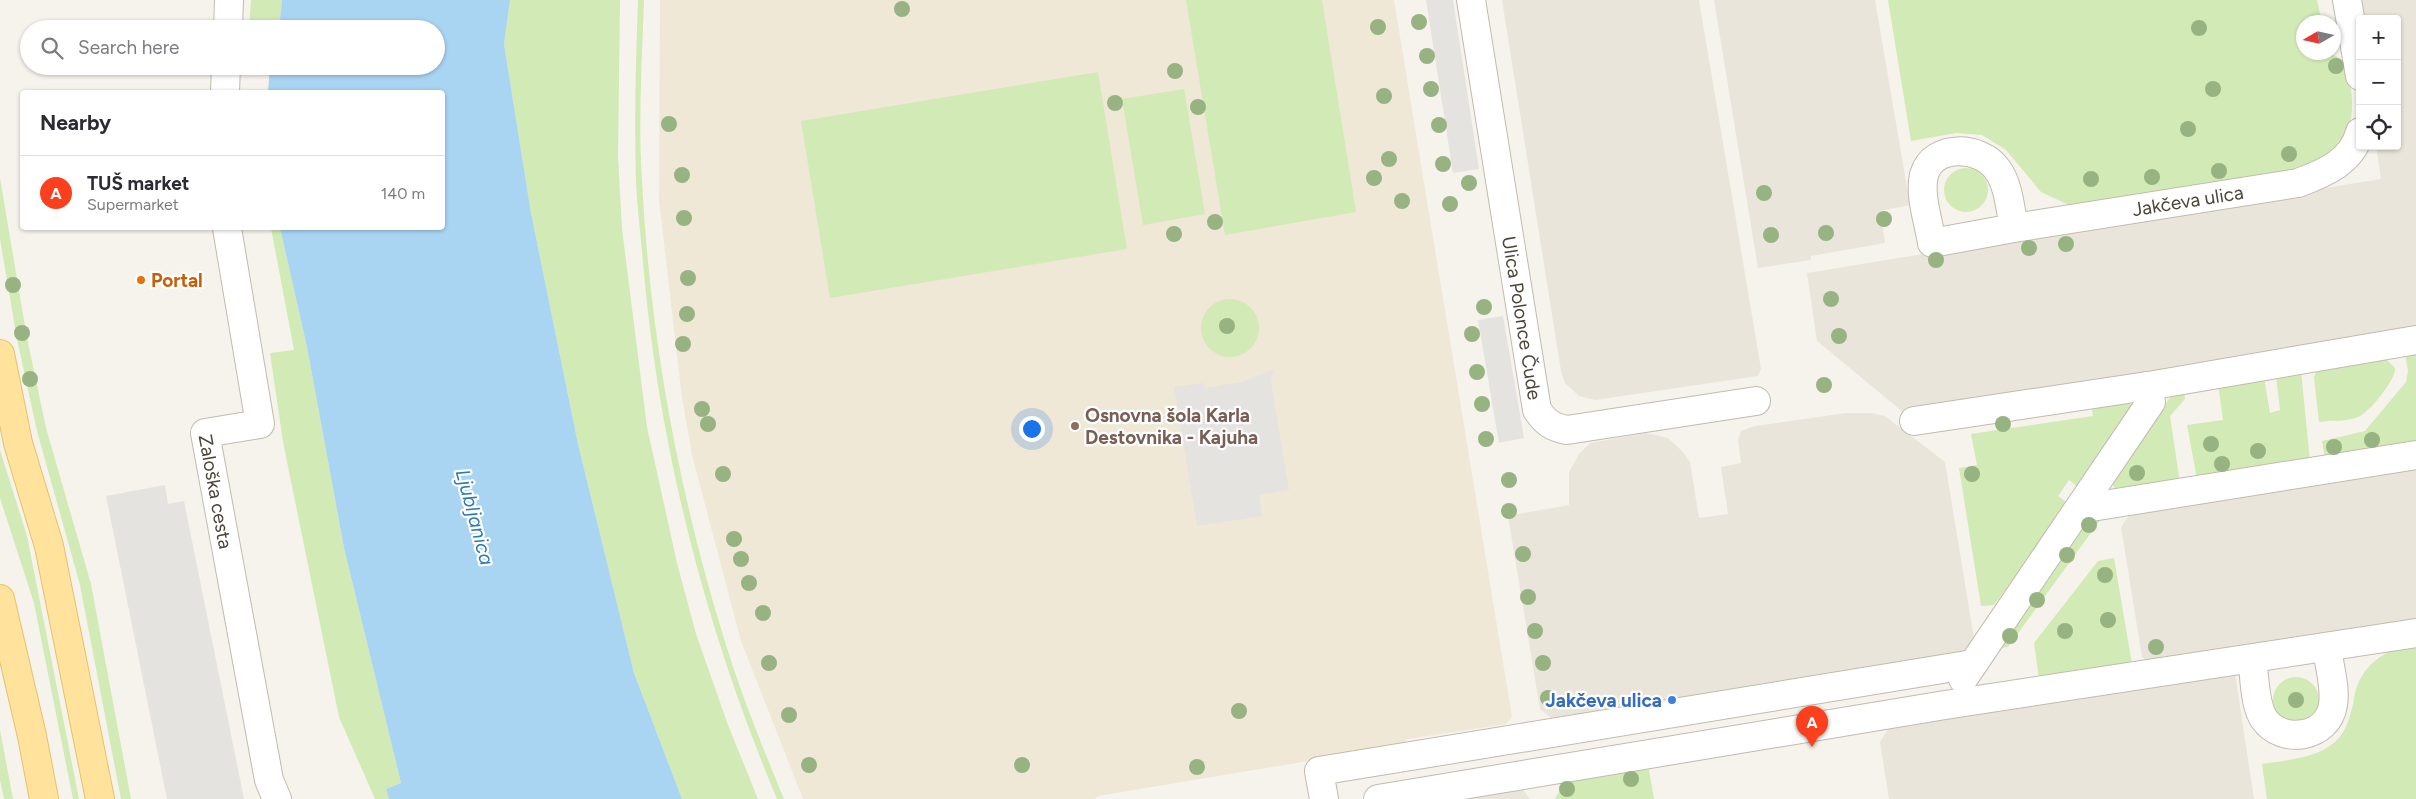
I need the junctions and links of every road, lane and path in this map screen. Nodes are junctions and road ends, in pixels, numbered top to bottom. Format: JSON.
{"nodes":[{"id":1,"x":229,"y":0,"type":"edge"},
{"id":2,"x":1471,"y":0,"type":"edge"},
{"id":3,"x":2347,"y":0,"type":"edge"},
{"id":4,"x":228,"y":20,"type":"edge"},
{"id":5,"x":2357,"y":60,"type":"edge"},
{"id":6,"x":226,"y":75,"type":"edge"},
{"id":7,"x":226,"y":90,"type":"edge"},
{"id":8,"x":2356,"y":141,"type":"edge"},
{"id":9,"x":2014,"y":228,"type":"junction"},
{"id":10,"x":227,"y":230,"type":"edge"},
{"id":11,"x":2416,"y":340,"type":"edge"},
{"id":12,"x":0,"y":354,"type":"edge"},
{"id":13,"x":2147,"y":386,"type":"junction"},
{"id":14,"x":1756,"y":401,"type":"dead end"},
{"id":15,"x":1914,"y":421,"type":"dead end"},
{"id":16,"x":2416,"y":455,"type":"edge"},
{"id":17,"x":2079,"y":509,"type":"junction"},
{"id":18,"x":0,"y":599,"type":"edge"},
{"id":19,"x":2416,"y":632,"type":"edge"},
{"id":20,"x":2327,"y":648,"type":"junction"},
{"id":21,"x":2252,"y":659,"type":"junction"},
{"id":22,"x":1973,"y":664,"type":"junction"},
{"id":23,"x":1945,"y":705,"type":"junction"},
{"id":24,"x":1532,"y":736,"type":"junction"},
{"id":25,"x":1540,"y":773,"type":"junction"},
{"id":26,"x":44,"y":799,"type":"edge"},
{"id":27,"x":100,"y":799,"type":"edge"},
{"id":28,"x":277,"y":799,"type":"edge"},
{"id":29,"x":1324,"y":799,"type":"edge"},
{"id":30,"x":1378,"y":799,"type":"edge"}],
"edges":[{"from":1,"to":4,"type":"street"},
{"from":2,"to":14,"type":"street","name":"Ulica Polonce Čude"},
{"from":3,"to":5,"type":"street"},
{"from":6,"to":7,"type":"street"},
{"from":8,"to":9,"type":"street","name":"Jakčeva ulica"},
{"from":9,"to":9,"type":"street","name":"Jakčeva ulica"},
{"from":10,"to":28,"type":"street","name":"Zaloška cesta"},
{"from":11,"to":13,"type":"street"},
{"from":12,"to":27,"type":"main road"},
{"from":13,"to":15,"type":"street"},
{"from":13,"to":17,"type":"street"},
{"from":16,"to":17,"type":"street"},
{"from":17,"to":22,"type":"street"},
{"from":18,"to":26,"type":"main road"},
{"from":19,"to":20,"type":"street"},
{"from":20,"to":21,"type":"street"},
{"from":20,"to":21,"type":"street"},
{"from":21,"to":23,"type":"street"},
{"from":22,"to":23,"type":"street"},
{"from":22,"to":24,"type":"street"},
{"from":23,"to":25,"type":"street"},
{"from":24,"to":25,"type":"street"},
{"from":24,"to":29,"type":"street"},
{"from":25,"to":30,"type":"street"}]}
